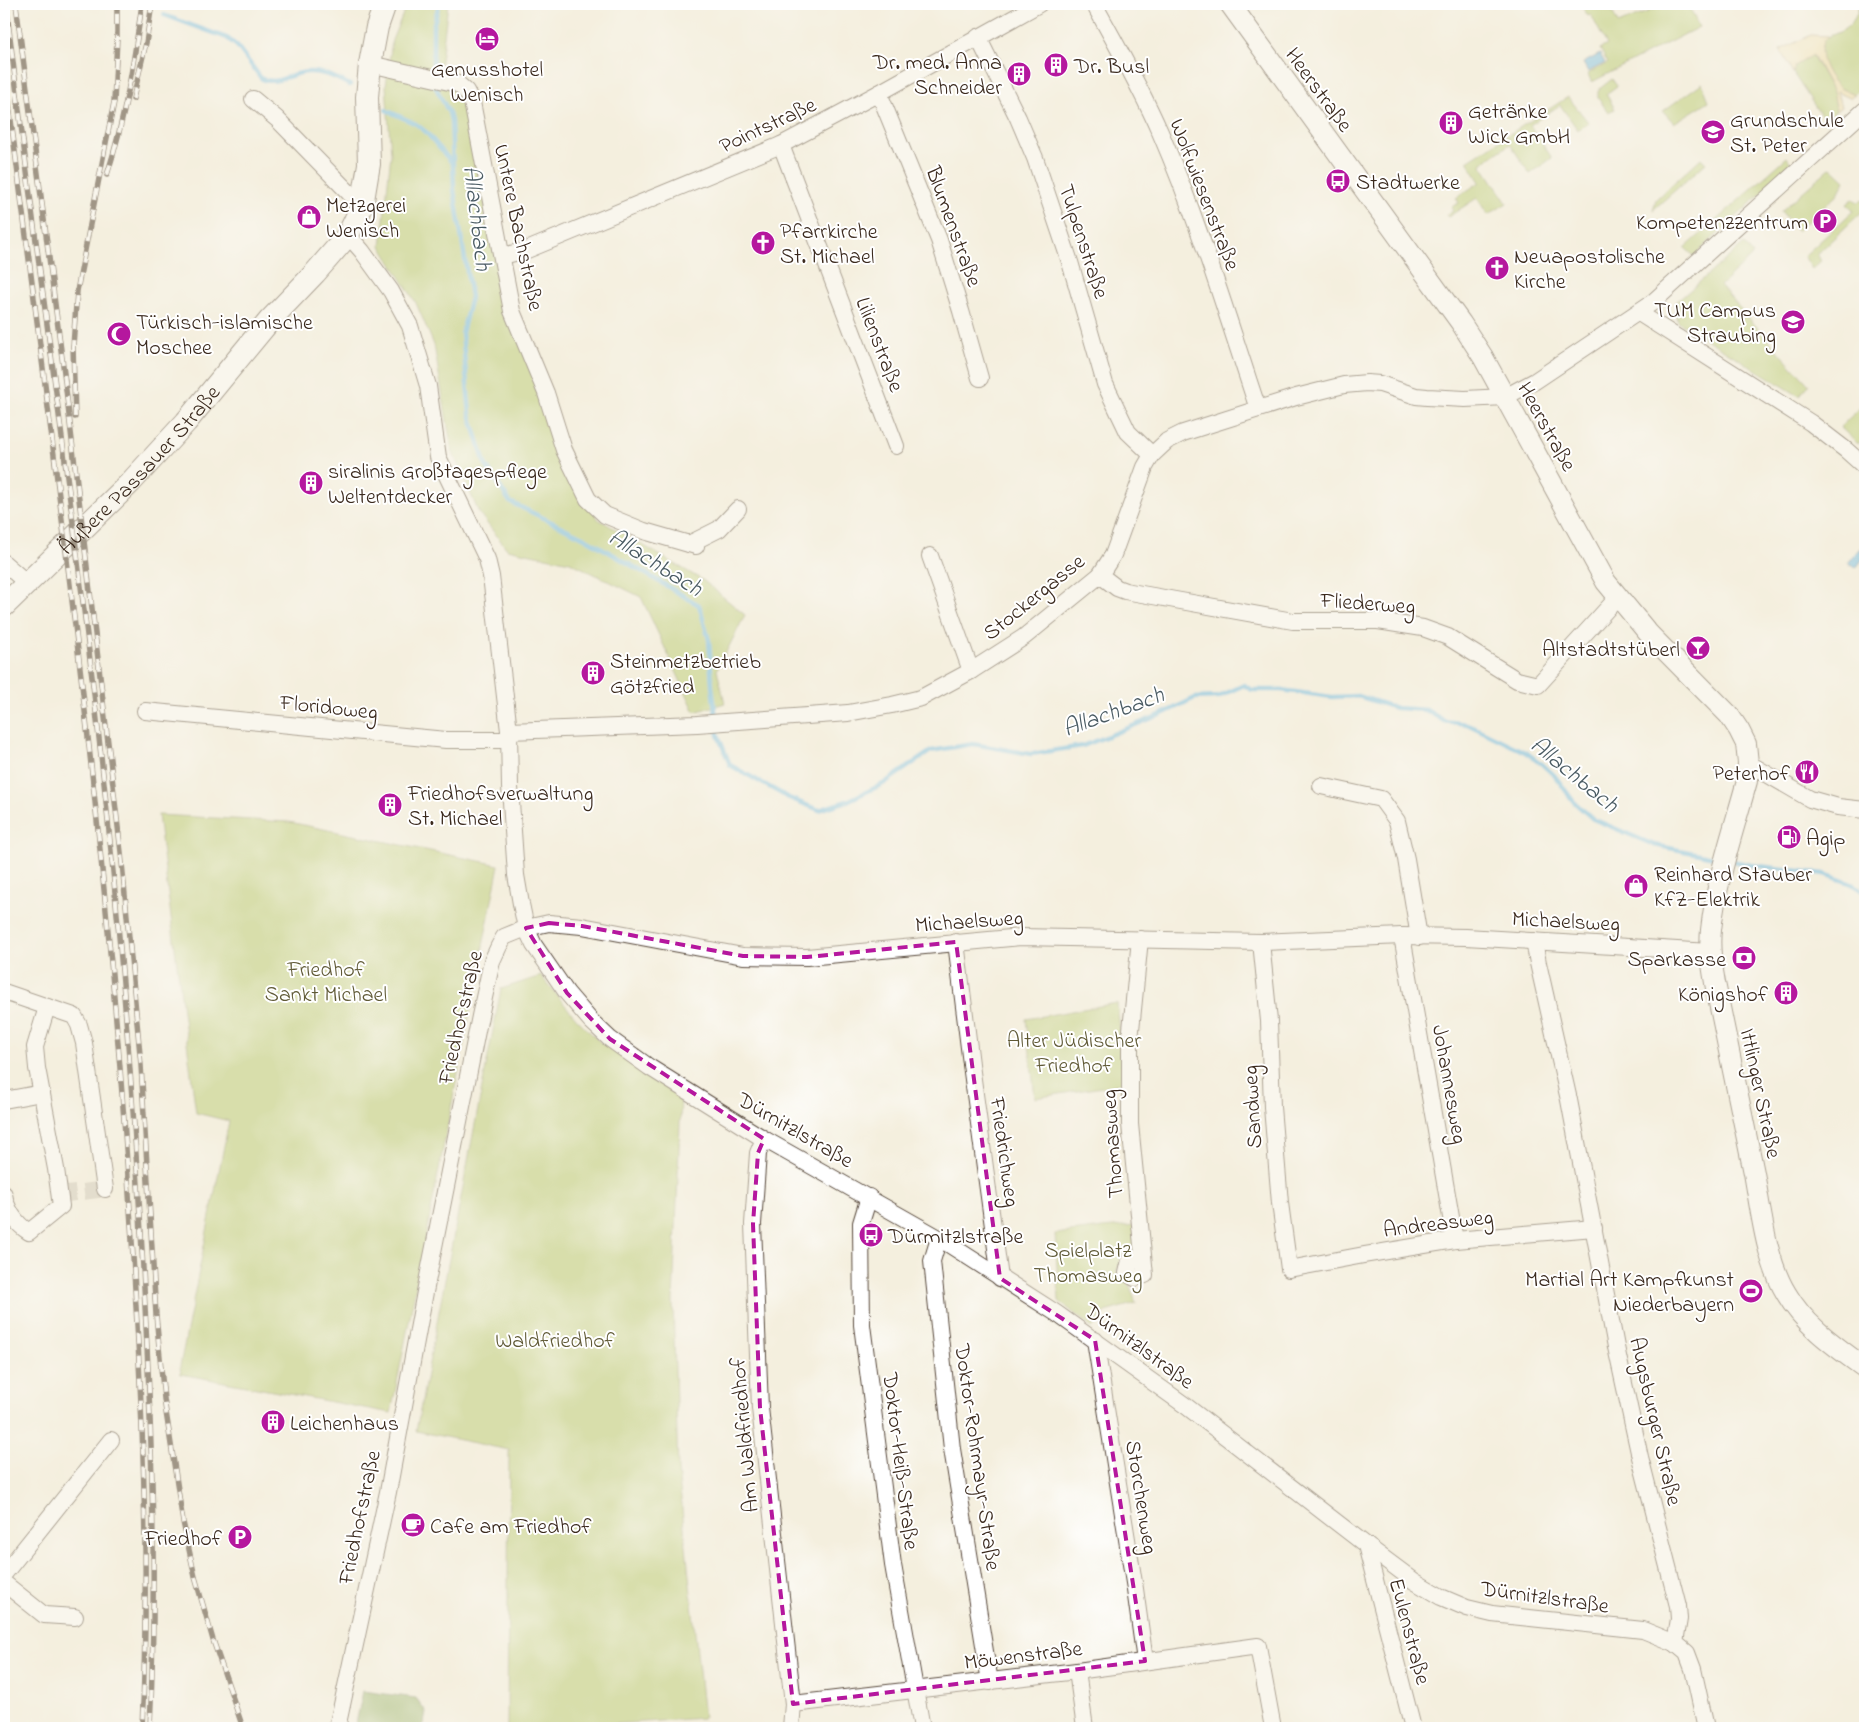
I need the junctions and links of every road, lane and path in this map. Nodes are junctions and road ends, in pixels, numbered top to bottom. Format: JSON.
{"nodes":[{"id":1,"x":385,"y":4,"type":"edge"},
{"id":2,"x":1039,"y":4,"type":"edge"},
{"id":3,"x":1094,"y":4,"type":"edge"},
{"id":4,"x":1230,"y":4,"type":"edge"},
{"id":5,"x":978,"y":37,"type":"junction"},
{"id":6,"x":370,"y":64,"type":"junction"},
{"id":7,"x":879,"y":93,"type":"junction"},
{"id":8,"x":254,"y":99,"type":"dead end"},
{"id":9,"x":1865,"y":110,"type":"edge"},
{"id":10,"x":782,"y":145,"type":"junction"},
{"id":11,"x":362,"y":206,"type":"junction"},
{"id":12,"x":348,"y":235,"type":"junction"},
{"id":13,"x":502,"y":256,"type":"junction"},
{"id":14,"x":1639,"y":313,"type":"junction"},
{"id":15,"x":980,"y":378,"type":"dead end"},
{"id":16,"x":1505,"y":397,"type":"junction"},
{"id":17,"x":1258,"y":409,"type":"junction"},
{"id":18,"x":896,"y":446,"type":"dead end"},
{"id":19,"x":1152,"y":455,"type":"junction"},
{"id":20,"x":1865,"y":468,"type":"edge"},
{"id":21,"x":738,"y":509,"type":"dead end"},
{"id":22,"x":930,"y":556,"type":"dead end"},
{"id":23,"x":4,"y":563,"type":"edge"},
{"id":24,"x":1100,"y":575,"type":"junction"},
{"id":25,"x":28,"y":584,"type":"junction"},
{"id":26,"x":1618,"y":598,"type":"junction"},
{"id":27,"x":4,"y":606,"type":"edge"},
{"id":28,"x":971,"y":671,"type":"junction"},
{"id":29,"x":145,"y":711,"type":"dead end"},
{"id":30,"x":509,"y":735,"type":"junction"},
{"id":31,"x":1748,"y":763,"type":"junction"},
{"id":32,"x":1321,"y":786,"type":"dead end"},
{"id":33,"x":1865,"y":810,"type":"edge"},
{"id":34,"x":526,"y":928,"type":"junction"},
{"id":35,"x":1411,"y":936,"type":"junction"},
{"id":36,"x":1140,"y":939,"type":"junction"},
{"id":37,"x":1534,"y":941,"type":"junction"},
{"id":38,"x":956,"y":942,"type":"junction"},
{"id":39,"x":1261,"y":942,"type":"junction"},
{"id":40,"x":1710,"y":952,"type":"junction"},
{"id":41,"x":4,"y":992,"type":"edge"},
{"id":42,"x":47,"y":1007,"type":"junction"},
{"id":43,"x":42,"y":1093,"type":"junction"},
{"id":44,"x":4,"y":1100,"type":"edge"},
{"id":45,"x":764,"y":1139,"type":"junction"},
{"id":46,"x":105,"y":1189,"type":"dead end"},
{"id":47,"x":4,"y":1194,"type":"edge"},
{"id":48,"x":869,"y":1197,"type":"junction"},
{"id":49,"x":1594,"y":1228,"type":"junction"},
{"id":50,"x":940,"y":1238,"type":"junction"},
{"id":51,"x":1455,"y":1240,"type":"junction"},
{"id":52,"x":1143,"y":1257,"type":"dead end"},
{"id":53,"x":1289,"y":1270,"type":"joint"},
{"id":54,"x":1000,"y":1278,"type":"junction"},
{"id":55,"x":1095,"y":1340,"type":"junction"},
{"id":56,"x":1865,"y":1368,"type":"edge"},
{"id":57,"x":111,"y":1440,"type":"dead end"},
{"id":58,"x":1366,"y":1545,"type":"junction"},
{"id":59,"x":4,"y":1574,"type":"edge"},
{"id":60,"x":4,"y":1583,"type":"edge"},
{"id":61,"x":75,"y":1617,"type":"dead end"},
{"id":62,"x":1675,"y":1643,"type":"junction"},
{"id":63,"x":1145,"y":1661,"type":"junction"},
{"id":64,"x":1077,"y":1671,"type":"junction"},
{"id":65,"x":990,"y":1682,"type":"junction"},
{"id":66,"x":915,"y":1689,"type":"junction"},
{"id":67,"x":793,"y":1704,"type":"junction"},
{"id":68,"x":337,"y":1728,"type":"edge"},
{"id":69,"x":791,"y":1728,"type":"edge"},
{"id":70,"x":922,"y":1728,"type":"edge"},
{"id":71,"x":1085,"y":1728,"type":"edge"},
{"id":72,"x":1273,"y":1728,"type":"edge"},
{"id":73,"x":1413,"y":1728,"type":"edge"},
{"id":74,"x":1706,"y":1728,"type":"edge"}],
"edges":[{"from":1,"to":6,"type":"main road","name":"Äußere Passauer Straße"},
{"from":2,"to":5,"type":"street","name":"Pointstraße"},
{"from":3,"to":17,"type":"street","name":"Wolfwiesenstraße"},
{"from":4,"to":16,"type":"street","name":"Heerstraße"},
{"from":5,"to":7,"type":"street","name":"Pointstraße"},
{"from":5,"to":19,"type":"street","name":"Tulpenstraße"},
{"from":6,"to":11,"type":"main road","name":"Äußere Passauer Straße"},
{"from":6,"to":13,"type":"street","name":"Untere Bachstraße"},
{"from":7,"to":10,"type":"street","name":"Pointstraße"},
{"from":7,"to":15,"type":"street","name":"Blumenstraße"},
{"from":8,"to":11,"type":"street"},
{"from":9,"to":14,"type":"street"},
{"from":10,"to":13,"type":"street","name":"Pointstraße"},
{"from":10,"to":18,"type":"street","name":"Lilienstraße"},
{"from":11,"to":12,"type":"main road","name":"Äußere Passauer Straße"},
{"from":12,"to":25,"type":"main road","name":"Äußere Passauer Straße"},
{"from":12,"to":30,"type":"street"},
{"from":13,"to":21,"type":"street","name":"Untere Bachstraße"},
{"from":14,"to":16,"type":"street"},
{"from":14,"to":20,"type":"street"},
{"from":16,"to":17,"type":"street","name":"Stockergasse"},
{"from":16,"to":26,"type":"street","name":"Heerstraße"},
{"from":17,"to":19,"type":"street","name":"Stockergasse"},
{"from":19,"to":24,"type":"street","name":"Stockergasse"},
{"from":22,"to":28,"type":"street"},
{"from":23,"to":25,"type":"street"},
{"from":24,"to":26,"type":"street","name":"Fliederweg"},
{"from":24,"to":28,"type":"street","name":"Stockergasse"},
{"from":25,"to":27,"type":"main road","name":"Äußere Passauer Straße"},
{"from":26,"to":31,"type":"street","name":"Heerstraße"},
{"from":28,"to":30,"type":"street","name":"Stockergasse"},
{"from":29,"to":30,"type":"street","name":"Floridoweg"},
{"from":30,"to":34,"type":"street"},
{"from":31,"to":33,"type":"street"},
{"from":31,"to":40,"type":"street","name":"Ittlinger Straße"},
{"from":32,"to":35,"type":"street"},
{"from":34,"to":38,"type":"street","name":"Michaelsweg"},
{"from":34,"to":45,"type":"street","name":"Dürnitzlstraße"},
{"from":34,"to":68,"type":"street","name":"Friedhofstraße"},
{"from":35,"to":37,"type":"street","name":"Michaelsweg"},
{"from":35,"to":39,"type":"street","name":"Michaelsweg"},
{"from":35,"to":51,"type":"street","name":"Johannesweg"},
{"from":36,"to":38,"type":"street","name":"Michaelsweg"},
{"from":36,"to":39,"type":"street","name":"Michaelsweg"},
{"from":36,"to":52,"type":"street","name":"Thomasweg"},
{"from":37,"to":40,"type":"street","name":"Michaelsweg"},
{"from":37,"to":49,"type":"street","name":"Augsburger Straße"},
{"from":38,"to":54,"type":"street","name":"Friedrichweg"},
{"from":39,"to":53,"type":"street","name":"Sandweg"},
{"from":40,"to":56,"type":"street","name":"Ittlinger Straße"},
{"from":41,"to":42,"type":"street"},
{"from":42,"to":43,"type":"street"},
{"from":42,"to":46,"type":"street"},
{"from":43,"to":44,"type":"street"},
{"from":43,"to":47,"type":"street"},
{"from":45,"to":48,"type":"street","name":"Dürnitzlstraße"},
{"from":45,"to":67,"type":"street","name":"Am Waldfriedhof"},
{"from":48,"to":50,"type":"street","name":"Dürnitzlstraße"},
{"from":48,"to":66,"type":"street","name":"Doktor-Heiß-Straße"},
{"from":49,"to":51,"type":"street","name":"Andreasweg"},
{"from":49,"to":62,"type":"street","name":"Augsburger Straße"},
{"from":50,"to":54,"type":"street","name":"Dürnitzlstraße"},
{"from":50,"to":65,"type":"street","name":"Doktor-Rohrmayr-Straße"},
{"from":51,"to":53,"type":"street","name":"Andreasweg"},
{"from":54,"to":55,"type":"street","name":"Dürnitzlstraße"},
{"from":55,"to":58,"type":"street","name":"Dürnitzlstraße"},
{"from":55,"to":63,"type":"street","name":"Storchenweg"},
{"from":57,"to":59,"type":"street"},
{"from":58,"to":62,"type":"street","name":"Dürnitzlstraße"},
{"from":58,"to":73,"type":"street","name":"Eulenstraße"},
{"from":60,"to":61,"type":"street"},
{"from":62,"to":74,"type":"street"},
{"from":63,"to":64,"type":"street","name":"Möwenstraße"},
{"from":63,"to":72,"type":"street","name":"Möwenstraße"},
{"from":64,"to":65,"type":"street","name":"Möwenstraße"},
{"from":64,"to":71,"type":"street"},
{"from":65,"to":66,"type":"street","name":"Möwenstraße"},
{"from":66,"to":67,"type":"street","name":"Möwenstraße"},
{"from":66,"to":70,"type":"street","name":"Doktor-Heiß-Straße"},
{"from":67,"to":69,"type":"street","name":"Am Waldfriedhof"}]}
